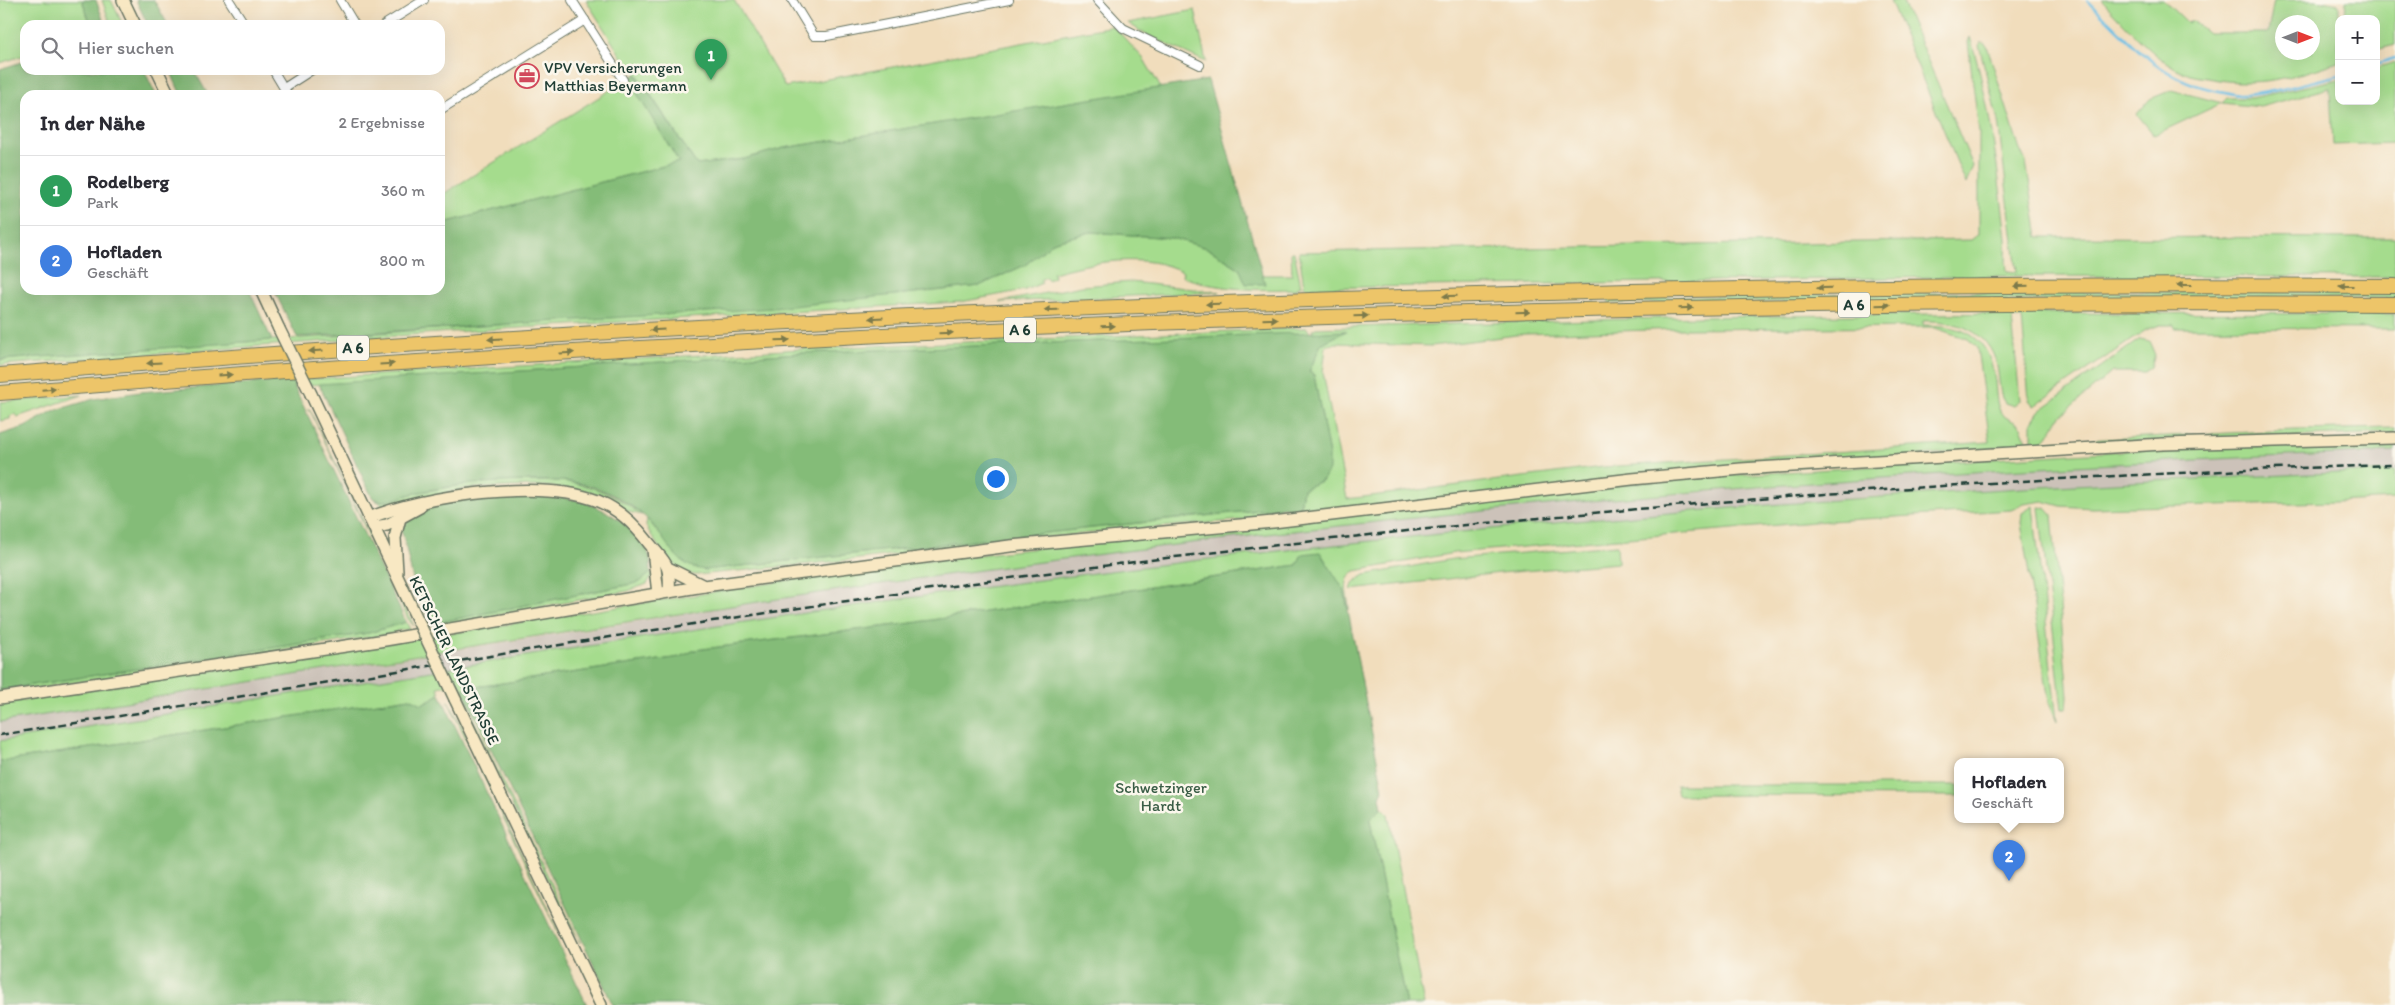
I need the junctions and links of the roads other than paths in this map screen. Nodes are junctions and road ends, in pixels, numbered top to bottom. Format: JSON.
{"nodes":[{"id":1,"x":123,"y":0,"type":"edge"},
{"id":2,"x":229,"y":0,"type":"edge"},
{"id":3,"x":340,"y":0,"type":"edge"},
{"id":4,"x":424,"y":0,"type":"edge"},
{"id":5,"x":572,"y":0,"type":"edge"},
{"id":6,"x":792,"y":0,"type":"edge"},
{"id":7,"x":1009,"y":0,"type":"edge"},
{"id":8,"x":1097,"y":0,"type":"edge"},
{"id":9,"x":133,"y":20,"type":"edge"},
{"id":10,"x":242,"y":20,"type":"edge"},
{"id":11,"x":352,"y":20,"type":"edge"},
{"id":12,"x":392,"y":20,"type":"edge"},
{"id":13,"x":585,"y":20,"type":"junction"},
{"id":14,"x":1200,"y":65,"type":"dead end"},
{"id":15,"x":159,"y":75,"type":"edge"},
{"id":16,"x":276,"y":75,"type":"edge"},
{"id":17,"x":306,"y":75,"type":"edge"},
{"id":18,"x":623,"y":80,"type":"dead end"},
{"id":19,"x":166,"y":90,"type":"edge"},
{"id":20,"x":285,"y":90,"type":"edge"},
{"id":21,"x":288,"y":90,"type":"edge"},
{"id":22,"x":445,"y":107,"type":"edge"},
{"id":23,"x":2395,"y":286,"type":"edge"},
{"id":24,"x":263,"y":295,"type":"edge"},
{"id":25,"x":2395,"y":304,"type":"edge"},
{"id":26,"x":0,"y":375,"type":"edge"},
{"id":27,"x":0,"y":393,"type":"edge"},
{"id":28,"x":2395,"y":438,"type":"edge"},
{"id":29,"x":432,"y":501,"type":"junction"},
{"id":30,"x":400,"y":518,"type":"junction"},
{"id":31,"x":371,"y":523,"type":"junction"},
{"id":32,"x":653,"y":548,"type":"junction"},
{"id":33,"x":670,"y":569,"type":"junction"},
{"id":34,"x":397,"y":576,"type":"junction"},
{"id":35,"x":704,"y":586,"type":"junction"},
{"id":36,"x":664,"y":593,"type":"junction"},
{"id":37,"x":0,"y":698,"type":"edge"},
{"id":38,"x":601,"y":1005,"type":"edge"}],
"edges":[{"from":1,"to":9,"type":"main road"},
{"from":2,"to":10,"type":"street"},
{"from":3,"to":11,"type":"street"},
{"from":4,"to":12,"type":"street"},
{"from":5,"to":13,"type":"street"},
{"from":6,"to":7,"type":"street"},
{"from":8,"to":14,"type":"street"},
{"from":13,"to":18,"type":"street"},
{"from":13,"to":22,"type":"street"},
{"from":15,"to":19,"type":"main road"},
{"from":16,"to":20,"type":"street"},
{"from":17,"to":21,"type":"street"},
{"from":23,"to":26,"type":"highway","number":"A 6","one_way":true},
{"from":24,"to":31,"type":"main road","name":"KETSCHER LANDSTRASSE","bridge":true},
{"from":27,"to":25,"type":"highway","number":"A 6","one_way":true},
{"from":28,"to":35,"type":"main road"},
{"from":29,"to":30,"type":"main road"},
{"from":29,"to":31,"type":"main road"},
{"from":29,"to":32,"type":"main road"},
{"from":30,"to":31,"type":"main road"},
{"from":30,"to":34,"type":"main road"},
{"from":31,"to":34,"type":"main road","name":"KETSCHER LANDSTRASSE"},
{"from":32,"to":33,"type":"main road"},
{"from":32,"to":36,"type":"main road"},
{"from":33,"to":35,"type":"main road"},
{"from":33,"to":36,"type":"main road"},
{"from":34,"to":38,"type":"main road","name":"KETSCHER LANDSTRASSE","bridge":true},
{"from":35,"to":36,"type":"main road"},
{"from":36,"to":37,"type":"main road"}]}
